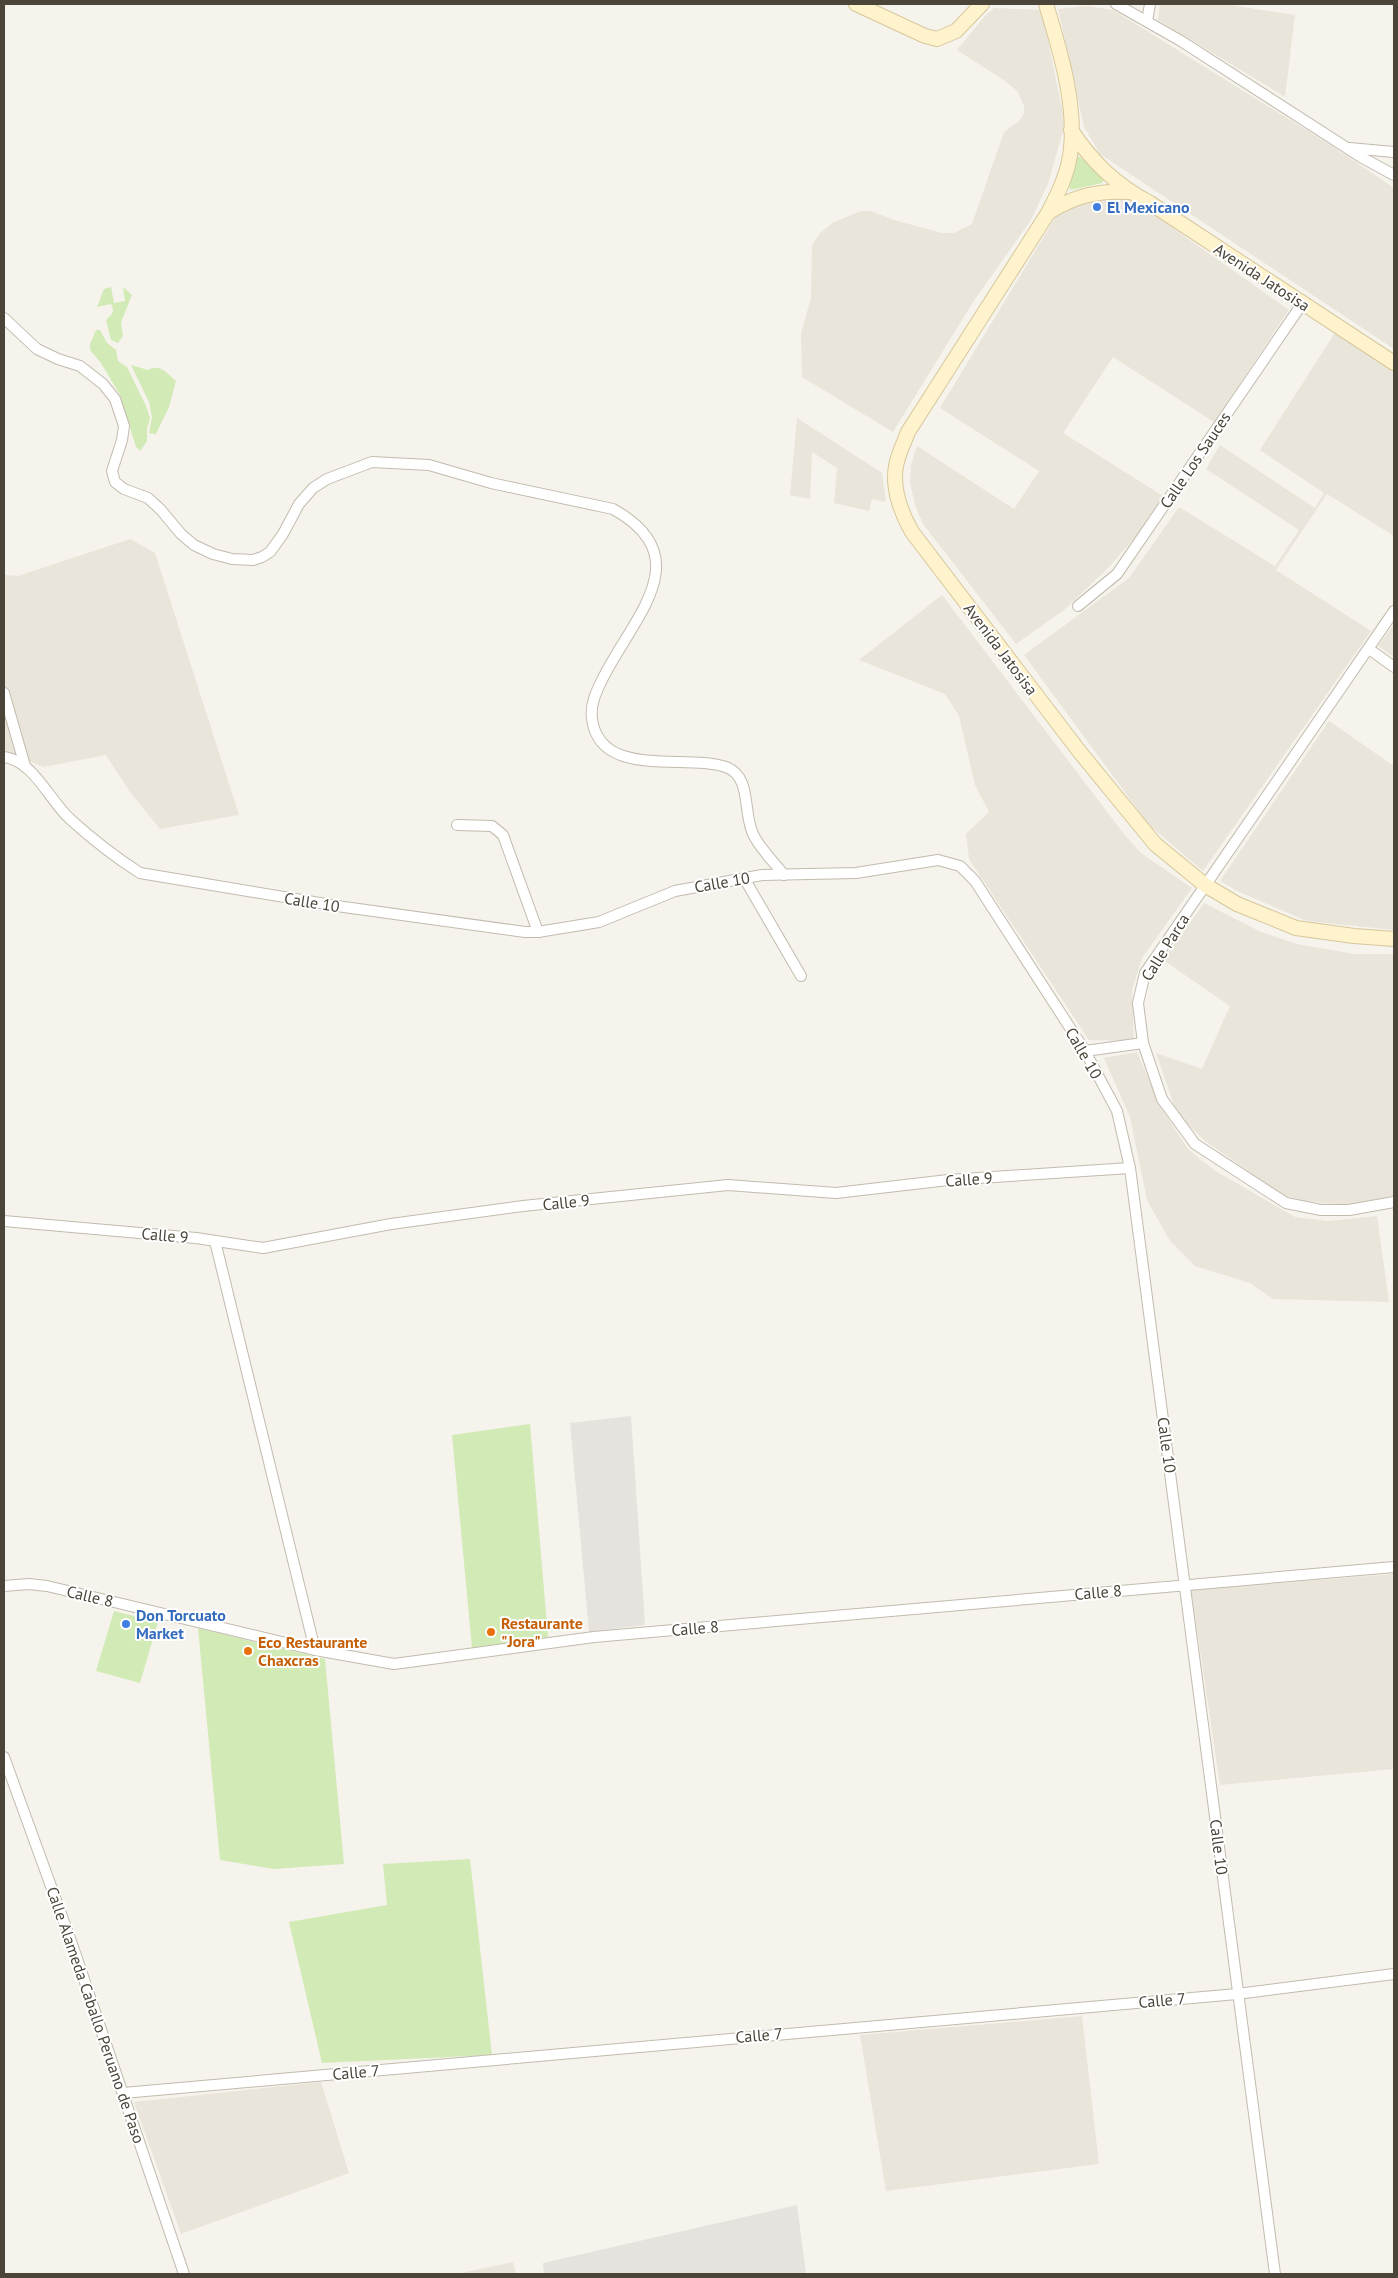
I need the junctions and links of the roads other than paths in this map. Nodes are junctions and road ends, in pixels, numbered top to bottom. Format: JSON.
{"nodes":[{"id":1,"x":856,"y":4,"type":"edge"},
{"id":2,"x":982,"y":4,"type":"edge"},
{"id":3,"x":1046,"y":4,"type":"edge"},
{"id":4,"x":1116,"y":4,"type":"edge"},
{"id":5,"x":1150,"y":4,"type":"edge"},
{"id":6,"x":1147,"y":21,"type":"junction"},
{"id":7,"x":1071,"y":130,"type":"junction"},
{"id":8,"x":1349,"y":148,"type":"junction"},
{"id":9,"x":1394,"y":152,"type":"edge"},
{"id":10,"x":1394,"y":175,"type":"edge"},
{"id":11,"x":1130,"y":192,"type":"junction"},
{"id":12,"x":1048,"y":212,"type":"junction"},
{"id":13,"x":1302,"y":304,"type":"junction"},
{"id":14,"x":4,"y":318,"type":"edge"},
{"id":15,"x":1394,"y":363,"type":"edge"},
{"id":16,"x":1078,"y":606,"type":"dead end"},
{"id":17,"x":1394,"y":612,"type":"edge"},
{"id":18,"x":1369,"y":648,"type":"junction"},
{"id":19,"x":1394,"y":667,"type":"edge"},
{"id":20,"x":4,"y":692,"type":"edge"},
{"id":21,"x":4,"y":756,"type":"edge"},
{"id":22,"x":25,"y":766,"type":"junction"},
{"id":23,"x":457,"y":826,"type":"dead end"},
{"id":24,"x":784,"y":875,"type":"junction"},
{"id":25,"x":744,"y":878,"type":"junction"},
{"id":26,"x":1205,"y":885,"type":"junction"},
{"id":27,"x":538,"y":932,"type":"junction"},
{"id":28,"x":1394,"y":939,"type":"edge"},
{"id":29,"x":801,"y":976,"type":"dead end"},
{"id":30,"x":1143,"y":1043,"type":"junction"},
{"id":31,"x":1085,"y":1051,"type":"junction"},
{"id":32,"x":1130,"y":1168,"type":"junction"},
{"id":33,"x":1394,"y":1202,"type":"edge"},
{"id":34,"x":4,"y":1221,"type":"edge"},
{"id":35,"x":215,"y":1240,"type":"junction"},
{"id":36,"x":1394,"y":1567,"type":"edge"},
{"id":37,"x":1186,"y":1585,"type":"junction"},
{"id":38,"x":4,"y":1586,"type":"edge"},
{"id":39,"x":315,"y":1650,"type":"junction"},
{"id":40,"x":4,"y":1757,"type":"edge"},
{"id":41,"x":1394,"y":1974,"type":"edge"},
{"id":42,"x":1237,"y":1994,"type":"junction"},
{"id":43,"x":123,"y":2093,"type":"junction"},
{"id":44,"x":184,"y":2274,"type":"edge"},
{"id":45,"x":1275,"y":2274,"type":"edge"}],
"edges":[{"from":1,"to":2,"type":"street"},
{"from":3,"to":7,"type":"street","name":"Avenida Jatosisa"},
{"from":4,"to":6,"type":"street"},
{"from":5,"to":6,"type":"street"},
{"from":6,"to":8,"type":"street"},
{"from":7,"to":11,"type":"street","name":"Avenida Jatosisa"},
{"from":7,"to":12,"type":"street","name":"Avenida Jatosisa"},
{"from":8,"to":9,"type":"street"},
{"from":8,"to":10,"type":"street"},
{"from":11,"to":12,"type":"street","name":"Avenida Jatosisa"},
{"from":11,"to":13,"type":"street","name":"Avenida Jatosisa"},
{"from":12,"to":26,"type":"street","name":"Avenida Jatosisa"},
{"from":13,"to":15,"type":"street","name":"Avenida Jatosisa"},
{"from":13,"to":16,"type":"street","name":"Calle Los Sauces"},
{"from":14,"to":24,"type":"street"},
{"from":17,"to":18,"type":"street","name":"Calle Parca"},
{"from":18,"to":19,"type":"street"},
{"from":18,"to":26,"type":"street","name":"Calle Parca"},
{"from":20,"to":22,"type":"street"},
{"from":21,"to":22,"type":"street","name":"Calle 10"},
{"from":22,"to":27,"type":"street","name":"Calle 10"},
{"from":23,"to":27,"type":"street"},
{"from":24,"to":25,"type":"street","name":"Calle 10"},
{"from":24,"to":31,"type":"street","name":"Calle 10"},
{"from":25,"to":27,"type":"street","name":"Calle 10"},
{"from":25,"to":29,"type":"street"},
{"from":26,"to":28,"type":"street","name":"Avenida Jatosisa"},
{"from":26,"to":30,"type":"street","name":"Calle Parca"},
{"from":30,"to":31,"type":"street"},
{"from":30,"to":33,"type":"street","name":"Calle Parca"},
{"from":31,"to":32,"type":"street","name":"Calle 10"},
{"from":32,"to":35,"type":"street","name":"Calle 9"},
{"from":32,"to":37,"type":"street","name":"Calle 10"},
{"from":34,"to":35,"type":"street","name":"Calle 9"},
{"from":35,"to":39,"type":"street"},
{"from":36,"to":37,"type":"street","name":"Calle 8"},
{"from":37,"to":39,"type":"street","name":"Calle 8"},
{"from":37,"to":42,"type":"street","name":"Calle 10"},
{"from":38,"to":39,"type":"street","name":"Calle 8"},
{"from":40,"to":43,"type":"street","name":"Calle Alameda Caballo Peruano de Paso"},
{"from":41,"to":42,"type":"street","name":"Calle 7"},
{"from":42,"to":43,"type":"street","name":"Calle 7"},
{"from":42,"to":45,"type":"street","name":"Calle 10"},
{"from":43,"to":44,"type":"street","name":"Calle Alameda Caballo Peruano de Paso"}]}
